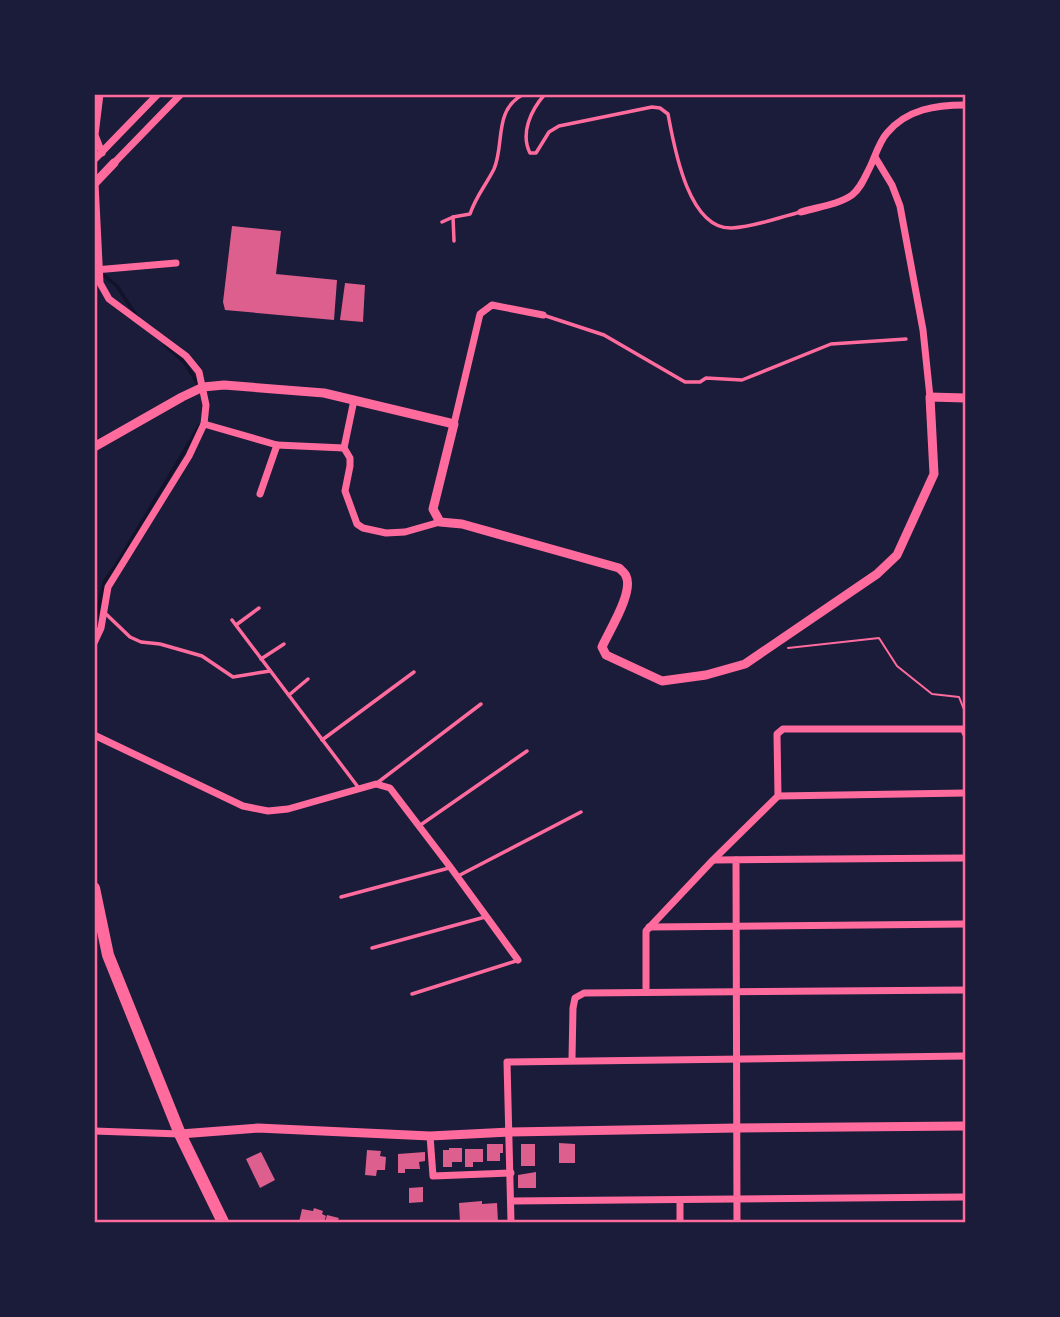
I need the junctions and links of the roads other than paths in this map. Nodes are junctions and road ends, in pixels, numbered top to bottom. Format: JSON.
{"nodes":[{"id":1,"x":100,"y":94,"type":"edge"},
{"id":2,"x":158,"y":94,"type":"edge"},
{"id":3,"x":181,"y":94,"type":"edge"},
{"id":4,"x":524,"y":94,"type":"edge"},
{"id":5,"x":545,"y":94,"type":"edge"},
{"id":6,"x":965,"y":105,"type":"edge"},
{"id":7,"x":95,"y":124,"type":"edge"},
{"id":8,"x":102,"y":153,"type":"junction"},
{"id":9,"x":875,"y":157,"type":"junction"},
{"id":10,"x":94,"y":160,"type":"edge"},
{"id":11,"x":114,"y":163,"type":"joint"},
{"id":12,"x":95,"y":184,"type":"edge"},
{"id":13,"x":801,"y":212,"type":"joint"},
{"id":14,"x":453,"y":217,"type":"junction"},
{"id":15,"x":442,"y":222,"type":"dead end"},
{"id":16,"x":454,"y":241,"type":"dead end"},
{"id":17,"x":176,"y":264,"type":"dead end"},
{"id":18,"x":96,"y":270,"type":"edge"},
{"id":19,"x":543,"y":315,"type":"joint"},
{"id":20,"x":906,"y":339,"type":"dead end"},
{"id":21,"x":203,"y":387,"type":"junction"},
{"id":22,"x":930,"y":397,"type":"junction"},
{"id":23,"x":965,"y":398,"type":"edge"},
{"id":24,"x":354,"y":400,"type":"junction"},
{"id":25,"x":204,"y":424,"type":"junction"},
{"id":26,"x":454,"y":424,"type":"junction"},
{"id":27,"x":277,"y":445,"type":"junction"},
{"id":28,"x":94,"y":447,"type":"edge"},
{"id":29,"x":344,"y":448,"type":"junction"},
{"id":30,"x":260,"y":494,"type":"dead end"},
{"id":31,"x":440,"y":522,"type":"junction"},
{"id":32,"x":259,"y":608,"type":"dead end"},
{"id":33,"x":104,"y":612,"type":"junction"},
{"id":34,"x":232,"y":620,"type":"dead end"},
{"id":35,"x":236,"y":625,"type":"junction"},
{"id":36,"x":94,"y":643,"type":"edge"},
{"id":37,"x":285,"y":644,"type":"dead end"},
{"id":38,"x":261,"y":659,"type":"junction"},
{"id":39,"x":270,"y":671,"type":"junction"},
{"id":40,"x":414,"y":672,"type":"dead end"},
{"id":41,"x":308,"y":679,"type":"dead end"},
{"id":42,"x":289,"y":695,"type":"junction"},
{"id":43,"x":481,"y":704,"type":"dead end"},
{"id":44,"x":965,"y":733,"type":"edge"},
{"id":45,"x":94,"y":735,"type":"edge"},
{"id":46,"x":322,"y":740,"type":"junction"},
{"id":47,"x":527,"y":751,"type":"dead end"},
{"id":48,"x":376,"y":784,"type":"junction"},
{"id":49,"x":359,"y":789,"type":"junction"},
{"id":50,"x":965,"y":793,"type":"edge"},
{"id":51,"x":778,"y":796,"type":"junction"},
{"id":52,"x":581,"y":812,"type":"dead end"},
{"id":53,"x":419,"y":826,"type":"junction"},
{"id":54,"x":965,"y":858,"type":"edge"},
{"id":55,"x":713,"y":860,"type":"junction"},
{"id":56,"x":736,"y":860,"type":"junction"},
{"id":57,"x":452,"y":867,"type":"junction"},
{"id":58,"x":458,"y":876,"type":"junction"},
{"id":59,"x":94,"y":888,"type":"edge"},
{"id":60,"x":341,"y":897,"type":"dead end"},
{"id":61,"x":487,"y":916,"type":"junction"},
{"id":62,"x":965,"y":924,"type":"edge"},
{"id":63,"x":736,"y":926,"type":"junction"},
{"id":64,"x":649,"y":927,"type":"junction"},
{"id":65,"x":372,"y":948,"type":"dead end"},
{"id":66,"x":518,"y":960,"type":"joint"},
{"id":67,"x":965,"y":990,"type":"edge"},
{"id":68,"x":736,"y":991,"type":"junction"},
{"id":69,"x":646,"y":992,"type":"junction"},
{"id":70,"x":412,"y":994,"type":"dead end"},
{"id":71,"x":965,"y":1056,"type":"edge"},
{"id":72,"x":572,"y":1059,"type":"junction"},
{"id":73,"x":737,"y":1059,"type":"junction"},
{"id":74,"x":965,"y":1126,"type":"edge"},
{"id":75,"x":737,"y":1128,"type":"junction"},
{"id":76,"x":94,"y":1131,"type":"edge"},
{"id":77,"x":510,"y":1132,"type":"junction"},
{"id":78,"x":180,"y":1134,"type":"junction"},
{"id":79,"x":430,"y":1136,"type":"junction"},
{"id":80,"x":511,"y":1173,"type":"junction"},
{"id":81,"x":965,"y":1197,"type":"edge"},
{"id":82,"x":737,"y":1199,"type":"junction"},
{"id":83,"x":680,"y":1200,"type":"junction"},
{"id":84,"x":511,"y":1201,"type":"junction"},
{"id":85,"x":222,"y":1223,"type":"edge"},
{"id":86,"x":511,"y":1223,"type":"edge"},
{"id":87,"x":680,"y":1223,"type":"edge"},
{"id":88,"x":737,"y":1223,"type":"edge"}],
"edges":[{"from":1,"to":7,"type":"street"},
{"from":2,"to":8,"type":"street"},
{"from":3,"to":11,"type":"street"},
{"from":4,"to":14,"type":"lane"},
{"from":5,"to":13,"type":"lane"},
{"from":6,"to":9,"type":"street"},
{"from":7,"to":8,"type":"street"},
{"from":8,"to":10,"type":"street"},
{"from":9,"to":13,"type":"street"},
{"from":9,"to":22,"type":"street"},
{"from":11,"to":12,"type":"street"},
{"from":12,"to":18,"type":"street"},
{"from":14,"to":15,"type":"lane"},
{"from":14,"to":16,"type":"lane"},
{"from":17,"to":18,"type":"street"},
{"from":18,"to":21,"type":"street"},
{"from":19,"to":20,"type":"lane"},
{"from":19,"to":26,"type":"street"},
{"from":21,"to":24,"type":"street"},
{"from":21,"to":25,"type":"street"},
{"from":21,"to":28,"type":"street"},
{"from":22,"to":23,"type":"street"},
{"from":22,"to":31,"type":"street"},
{"from":24,"to":26,"type":"street"},
{"from":24,"to":29,"type":"street"},
{"from":25,"to":27,"type":"street"},
{"from":25,"to":33,"type":"street"},
{"from":26,"to":31,"type":"street"},
{"from":27,"to":29,"type":"street"},
{"from":27,"to":30,"type":"street"},
{"from":29,"to":31,"type":"street"},
{"from":32,"to":35,"type":"lane"},
{"from":33,"to":36,"type":"street"},
{"from":33,"to":39,"type":"lane"},
{"from":34,"to":35,"type":"lane"},
{"from":35,"to":38,"type":"lane"},
{"from":37,"to":38,"type":"lane"},
{"from":38,"to":39,"type":"lane"},
{"from":39,"to":42,"type":"lane"},
{"from":40,"to":46,"type":"lane"},
{"from":41,"to":42,"type":"lane"},
{"from":42,"to":46,"type":"lane"},
{"from":43,"to":48,"type":"lane"},
{"from":44,"to":51,"type":"street"},
{"from":45,"to":49,"type":"street"},
{"from":46,"to":49,"type":"lane"},
{"from":47,"to":53,"type":"lane"},
{"from":48,"to":49,"type":"street"},
{"from":48,"to":53,"type":"street"},
{"from":50,"to":51,"type":"street"},
{"from":51,"to":55,"type":"street"},
{"from":52,"to":58,"type":"lane"},
{"from":53,"to":57,"type":"street"},
{"from":54,"to":56,"type":"street"},
{"from":55,"to":56,"type":"street"},
{"from":55,"to":64,"type":"street"},
{"from":56,"to":63,"type":"street"},
{"from":57,"to":58,"type":"street"},
{"from":57,"to":60,"type":"lane"},
{"from":58,"to":61,"type":"street"},
{"from":59,"to":78,"type":"main road"},
{"from":61,"to":65,"type":"lane"},
{"from":61,"to":66,"type":"street"},
{"from":62,"to":63,"type":"street"},
{"from":63,"to":64,"type":"street"},
{"from":63,"to":68,"type":"street"},
{"from":64,"to":69,"type":"street"},
{"from":66,"to":70,"type":"lane"},
{"from":67,"to":68,"type":"street"},
{"from":68,"to":69,"type":"street"},
{"from":68,"to":73,"type":"street"},
{"from":69,"to":72,"type":"street"},
{"from":71,"to":73,"type":"street"},
{"from":72,"to":73,"type":"street"},
{"from":72,"to":77,"type":"street"},
{"from":73,"to":75,"type":"street"},
{"from":74,"to":75,"type":"street"},
{"from":75,"to":77,"type":"street"},
{"from":75,"to":82,"type":"street"},
{"from":76,"to":78,"type":"street"},
{"from":77,"to":79,"type":"street"},
{"from":77,"to":80,"type":"street"},
{"from":78,"to":79,"type":"street"},
{"from":78,"to":85,"type":"main road"},
{"from":79,"to":80,"type":"street"},
{"from":80,"to":84,"type":"street"},
{"from":81,"to":82,"type":"street"},
{"from":82,"to":83,"type":"street"},
{"from":82,"to":88,"type":"street"},
{"from":83,"to":84,"type":"street"},
{"from":83,"to":87,"type":"street"},
{"from":84,"to":86,"type":"street"}]}
